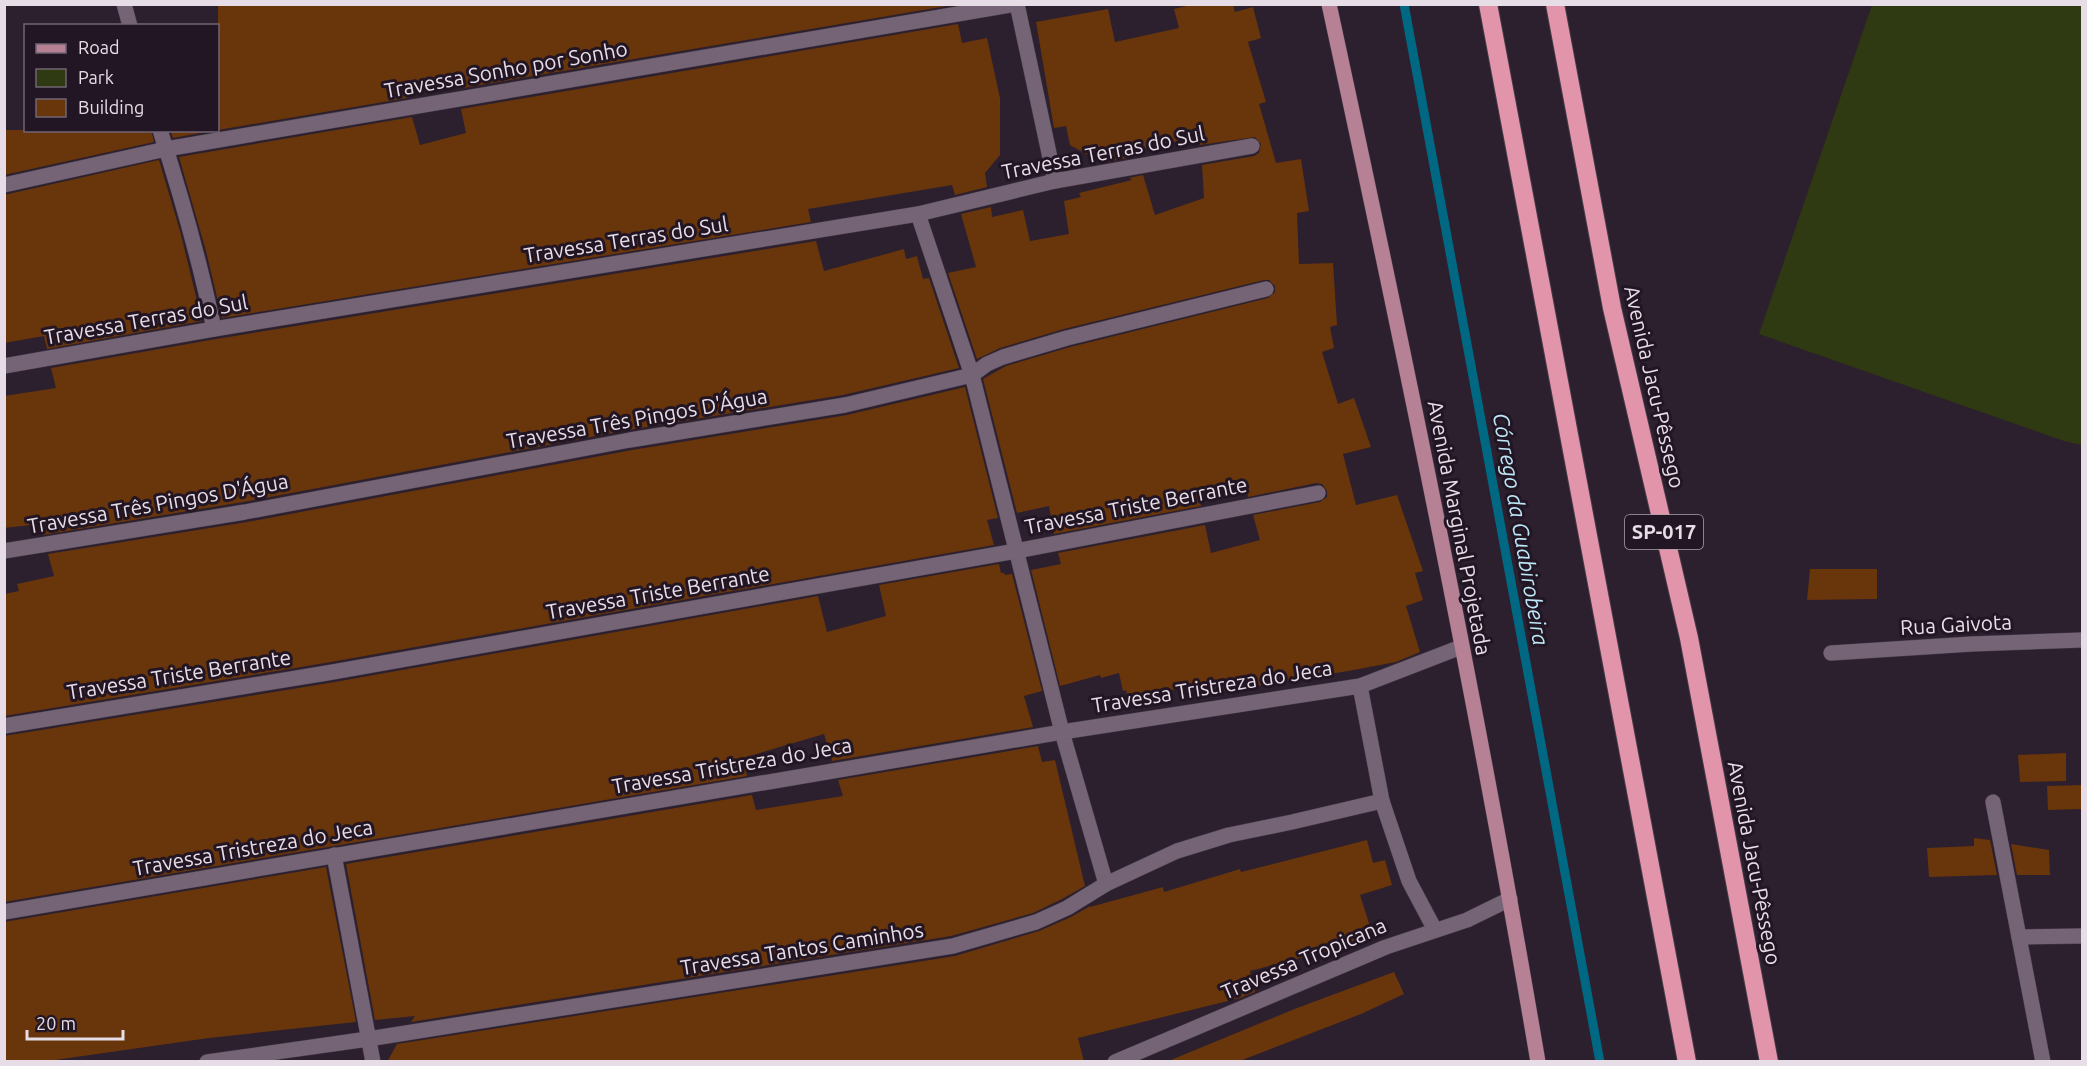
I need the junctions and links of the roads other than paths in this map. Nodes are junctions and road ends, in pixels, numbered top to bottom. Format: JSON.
{"nodes":[{"id":1,"x":124,"y":4,"type":"edge"},
{"id":2,"x":1016,"y":4,"type":"edge"},
{"id":3,"x":1329,"y":4,"type":"edge"},
{"id":4,"x":1488,"y":4,"type":"edge"},
{"id":5,"x":1555,"y":4,"type":"edge"},
{"id":6,"x":129,"y":24,"type":"edge"},
{"id":7,"x":161,"y":132,"type":"edge"},
{"id":8,"x":1252,"y":146,"type":"dead end"},
{"id":9,"x":166,"y":149,"type":"junction"},
{"id":10,"x":1055,"y":181,"type":"junction"},
{"id":11,"x":4,"y":185,"type":"edge"},
{"id":12,"x":918,"y":214,"type":"junction"},
{"id":13,"x":1266,"y":289,"type":"dead end"},
{"id":14,"x":214,"y":328,"type":"junction"},
{"id":15,"x":4,"y":366,"type":"edge"},
{"id":16,"x":972,"y":375,"type":"junction"},
{"id":17,"x":1318,"y":493,"type":"dead end"},
{"id":18,"x":4,"y":551,"type":"edge"},
{"id":19,"x":1016,"y":551,"type":"junction"},
{"id":20,"x":2082,"y":640,"type":"edge"},
{"id":21,"x":1461,"y":647,"type":"junction"},
{"id":22,"x":1831,"y":653,"type":"dead end"},
{"id":23,"x":1360,"y":686,"type":"junction"},
{"id":24,"x":4,"y":726,"type":"edge"},
{"id":25,"x":1062,"y":732,"type":"junction"},
{"id":26,"x":1382,"y":801,"type":"junction"},
{"id":27,"x":1993,"y":802,"type":"dead end"},
{"id":28,"x":334,"y":855,"type":"junction"},
{"id":29,"x":1106,"y":884,"type":"junction"},
{"id":30,"x":1510,"y":899,"type":"junction"},
{"id":31,"x":4,"y":912,"type":"edge"},
{"id":32,"x":1435,"y":930,"type":"junction"},
{"id":33,"x":2082,"y":936,"type":"edge"},
{"id":34,"x":2019,"y":937,"type":"junction"},
{"id":35,"x":368,"y":1039,"type":"junction"},
{"id":36,"x":207,"y":1062,"type":"edge"},
{"id":37,"x":373,"y":1062,"type":"edge"},
{"id":38,"x":1115,"y":1062,"type":"edge"},
{"id":39,"x":1538,"y":1062,"type":"edge"},
{"id":40,"x":1687,"y":1062,"type":"edge"},
{"id":41,"x":1768,"y":1062,"type":"edge"},
{"id":42,"x":2043,"y":1062,"type":"edge"}],
"edges":[{"from":1,"to":6,"type":"street"},
{"from":2,"to":9,"type":"street","name":"Travessa Sonho por Sonho"},
{"from":2,"to":10,"type":"street"},
{"from":3,"to":21,"type":"main road","name":"Avenida Marginal Projetada"},
{"from":4,"to":40,"type":"highway"},
{"from":5,"to":41,"type":"highway","name":"Avenida Jacu-Pêssego","number":"SP-017"},
{"from":7,"to":9,"type":"street"},
{"from":8,"to":10,"type":"street","name":"Travessa Terras do Sul"},
{"from":9,"to":11,"type":"street","name":"Travessa Sonho por Sonho"},
{"from":9,"to":14,"type":"street"},
{"from":10,"to":12,"type":"street","name":"Travessa Terras do Sul"},
{"from":12,"to":14,"type":"street","name":"Travessa Terras do Sul"},
{"from":12,"to":16,"type":"street"},
{"from":13,"to":16,"type":"street","name":"Travessa Três Pingos D'Água"},
{"from":14,"to":15,"type":"street","name":"Travessa Terras do Sul"},
{"from":16,"to":18,"type":"street","name":"Travessa Três Pingos D'Água"},
{"from":16,"to":19,"type":"street"},
{"from":17,"to":19,"type":"street","name":"Travessa Triste Berrante"},
{"from":19,"to":24,"type":"street","name":"Travessa Triste Berrante"},
{"from":19,"to":25,"type":"street"},
{"from":20,"to":22,"type":"street","name":"Rua Gaivota"},
{"from":21,"to":23,"type":"street","name":"Travessa Tristreza do Jeca"},
{"from":21,"to":30,"type":"main road","name":"Avenida Marginal Projetada"},
{"from":23,"to":25,"type":"street","name":"Travessa Tristreza do Jeca"},
{"from":23,"to":26,"type":"street"},
{"from":25,"to":28,"type":"street","name":"Travessa Tristreza do Jeca"},
{"from":25,"to":29,"type":"street"},
{"from":26,"to":29,"type":"street","name":"Travessa Tantos Caminhos"},
{"from":26,"to":32,"type":"street"},
{"from":27,"to":34,"type":"street"},
{"from":28,"to":31,"type":"street","name":"Travessa Tristreza do Jeca"},
{"from":28,"to":35,"type":"street"},
{"from":29,"to":35,"type":"street","name":"Travessa Tantos Caminhos"},
{"from":30,"to":32,"type":"street","name":"Travessa Tropicana"},
{"from":30,"to":39,"type":"main road","name":"Avenida Marginal Projetada"},
{"from":32,"to":38,"type":"street","name":"Travessa Tropicana"},
{"from":33,"to":34,"type":"street"},
{"from":34,"to":42,"type":"street"},
{"from":35,"to":36,"type":"street","name":"Travessa Tantos Caminhos"},
{"from":35,"to":37,"type":"street"}]}
